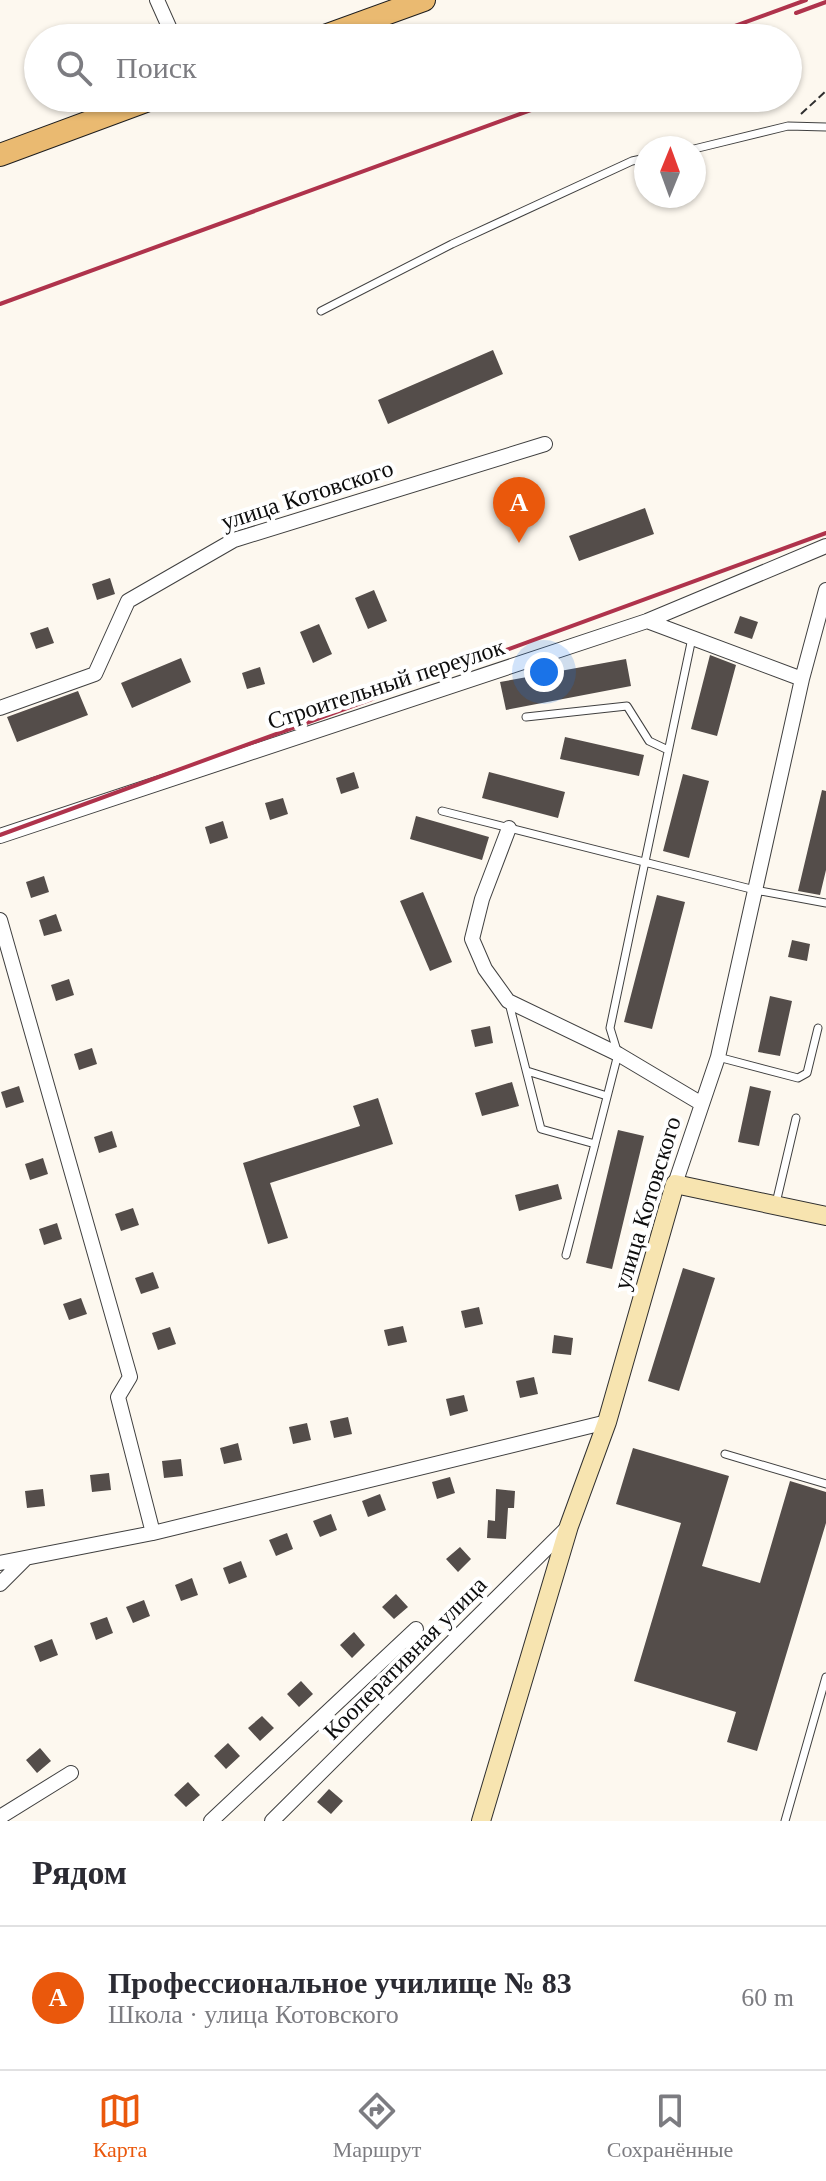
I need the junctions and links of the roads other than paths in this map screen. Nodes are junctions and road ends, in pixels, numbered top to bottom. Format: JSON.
{"nodes":[{"id":1,"x":157,"y":0,"type":"edge"},
{"id":2,"x":424,"y":0,"type":"edge"},
{"id":3,"x":168,"y":24,"type":"edge"},
{"id":4,"x":358,"y":24,"type":"edge"},
{"id":5,"x":116,"y":112,"type":"edge"},
{"id":6,"x":826,"y":127,"type":"edge"},
{"id":7,"x":706,"y":146,"type":"edge"},
{"id":8,"x":0,"y":155,"type":"edge"},
{"id":9,"x":634,"y":161,"type":"edge"},
{"id":10,"x":321,"y":311,"type":"dead end"},
{"id":11,"x":545,"y":444,"type":"dead end"},
{"id":12,"x":826,"y":546,"type":"edge"},
{"id":13,"x":826,"y":590,"type":"edge"},
{"id":14,"x":823,"y":614,"type":"edge"},
{"id":15,"x":647,"y":621,"type":"junction"},
{"id":16,"x":692,"y":638,"type":"junction"},
{"id":17,"x":802,"y":679,"type":"junction"},
{"id":18,"x":0,"y":708,"type":"edge"},
{"id":19,"x":526,"y":717,"type":"dead end"},
{"id":20,"x":668,"y":750,"type":"junction"},
{"id":21,"x":442,"y":811,"type":"dead end"},
{"id":22,"x":509,"y":828,"type":"junction"},
{"id":23,"x":0,"y":836,"type":"edge"},
{"id":24,"x":645,"y":862,"type":"junction"},
{"id":25,"x":755,"y":890,"type":"junction"},
{"id":26,"x":826,"y":903,"type":"edge"},
{"id":27,"x":0,"y":920,"type":"edge"},
{"id":28,"x":508,"y":1001,"type":"junction"},
{"id":29,"x":818,"y":1028,"type":"dead end"},
{"id":30,"x":618,"y":1054,"type":"junction"},
{"id":31,"x":718,"y":1057,"type":"junction"},
{"id":32,"x":527,"y":1071,"type":"junction"},
{"id":33,"x":607,"y":1096,"type":"junction"},
{"id":34,"x":702,"y":1104,"type":"junction"},
{"id":35,"x":796,"y":1118,"type":"dead end"},
{"id":36,"x":595,"y":1144,"type":"junction"},
{"id":37,"x":675,"y":1184,"type":"junction"},
{"id":38,"x":776,"y":1205,"type":"junction"},
{"id":39,"x":826,"y":1216,"type":"edge"},
{"id":40,"x":566,"y":1255,"type":"dead end"},
{"id":41,"x":607,"y":1422,"type":"junction"},
{"id":42,"x":725,"y":1454,"type":"dead end"},
{"id":43,"x":826,"y":1484,"type":"edge"},
{"id":44,"x":569,"y":1526,"type":"junction"},
{"id":45,"x":153,"y":1533,"type":"junction"},
{"id":46,"x":26,"y":1558,"type":"junction"},
{"id":47,"x":0,"y":1563,"type":"edge"},
{"id":48,"x":0,"y":1584,"type":"edge"},
{"id":49,"x":416,"y":1629,"type":"dead end"},
{"id":50,"x":826,"y":1677,"type":"edge"},
{"id":51,"x":71,"y":1773,"type":"dead end"},
{"id":52,"x":0,"y":1817,"type":"edge"},
{"id":53,"x":211,"y":1821,"type":"edge"},
{"id":54,"x":272,"y":1821,"type":"edge"},
{"id":55,"x":481,"y":1821,"type":"edge"},
{"id":56,"x":785,"y":1821,"type":"edge"}],
"edges":[{"from":1,"to":3,"type":"street"},
{"from":2,"to":4,"type":"main road"},
{"from":5,"to":8,"type":"main road"},
{"from":6,"to":7,"type":"lane"},
{"from":9,"to":10,"type":"lane"},
{"from":11,"to":18,"type":"street","name":"улица Котовского"},
{"from":12,"to":15,"type":"street","name":"Строительный переулок"},
{"from":13,"to":14,"type":"street","name":"улица Котовского"},
{"from":14,"to":17,"type":"street","name":"улица Котовского"},
{"from":15,"to":16,"type":"street"},
{"from":15,"to":23,"type":"street","name":"Строительный переулок"},
{"from":16,"to":17,"type":"street"},
{"from":16,"to":20,"type":"lane"},
{"from":17,"to":25,"type":"street","name":"улица Котовского"},
{"from":19,"to":20,"type":"lane"},
{"from":20,"to":24,"type":"lane"},
{"from":21,"to":22,"type":"lane"},
{"from":22,"to":24,"type":"lane"},
{"from":22,"to":28,"type":"street"},
{"from":24,"to":25,"type":"lane"},
{"from":24,"to":30,"type":"lane"},
{"from":25,"to":26,"type":"lane"},
{"from":25,"to":31,"type":"street","name":"улица Котовского"},
{"from":27,"to":45,"type":"street"},
{"from":28,"to":30,"type":"street"},
{"from":28,"to":32,"type":"lane"},
{"from":29,"to":31,"type":"lane"},
{"from":30,"to":33,"type":"lane"},
{"from":30,"to":34,"type":"street"},
{"from":31,"to":34,"type":"street","name":"улица Котовского"},
{"from":32,"to":33,"type":"lane"},
{"from":32,"to":36,"type":"lane"},
{"from":33,"to":36,"type":"lane"},
{"from":34,"to":37,"type":"street","name":"улица Котовского"},
{"from":35,"to":38,"type":"lane"},
{"from":36,"to":40,"type":"lane"},
{"from":37,"to":38,"type":"main road"},
{"from":37,"to":41,"type":"main road","name":"улица Котовского"},
{"from":38,"to":39,"type":"main road"},
{"from":41,"to":44,"type":"main road","name":"улица Котовского"},
{"from":41,"to":45,"type":"street"},
{"from":42,"to":43,"type":"lane"},
{"from":44,"to":54,"type":"street","name":"Кооперативная улица"},
{"from":44,"to":55,"type":"main road","name":"улица Котовского"},
{"from":45,"to":46,"type":"street"},
{"from":46,"to":47,"type":"street"},
{"from":46,"to":48,"type":"street"},
{"from":49,"to":53,"type":"street"},
{"from":50,"to":56,"type":"lane"},
{"from":51,"to":52,"type":"street"}]}
